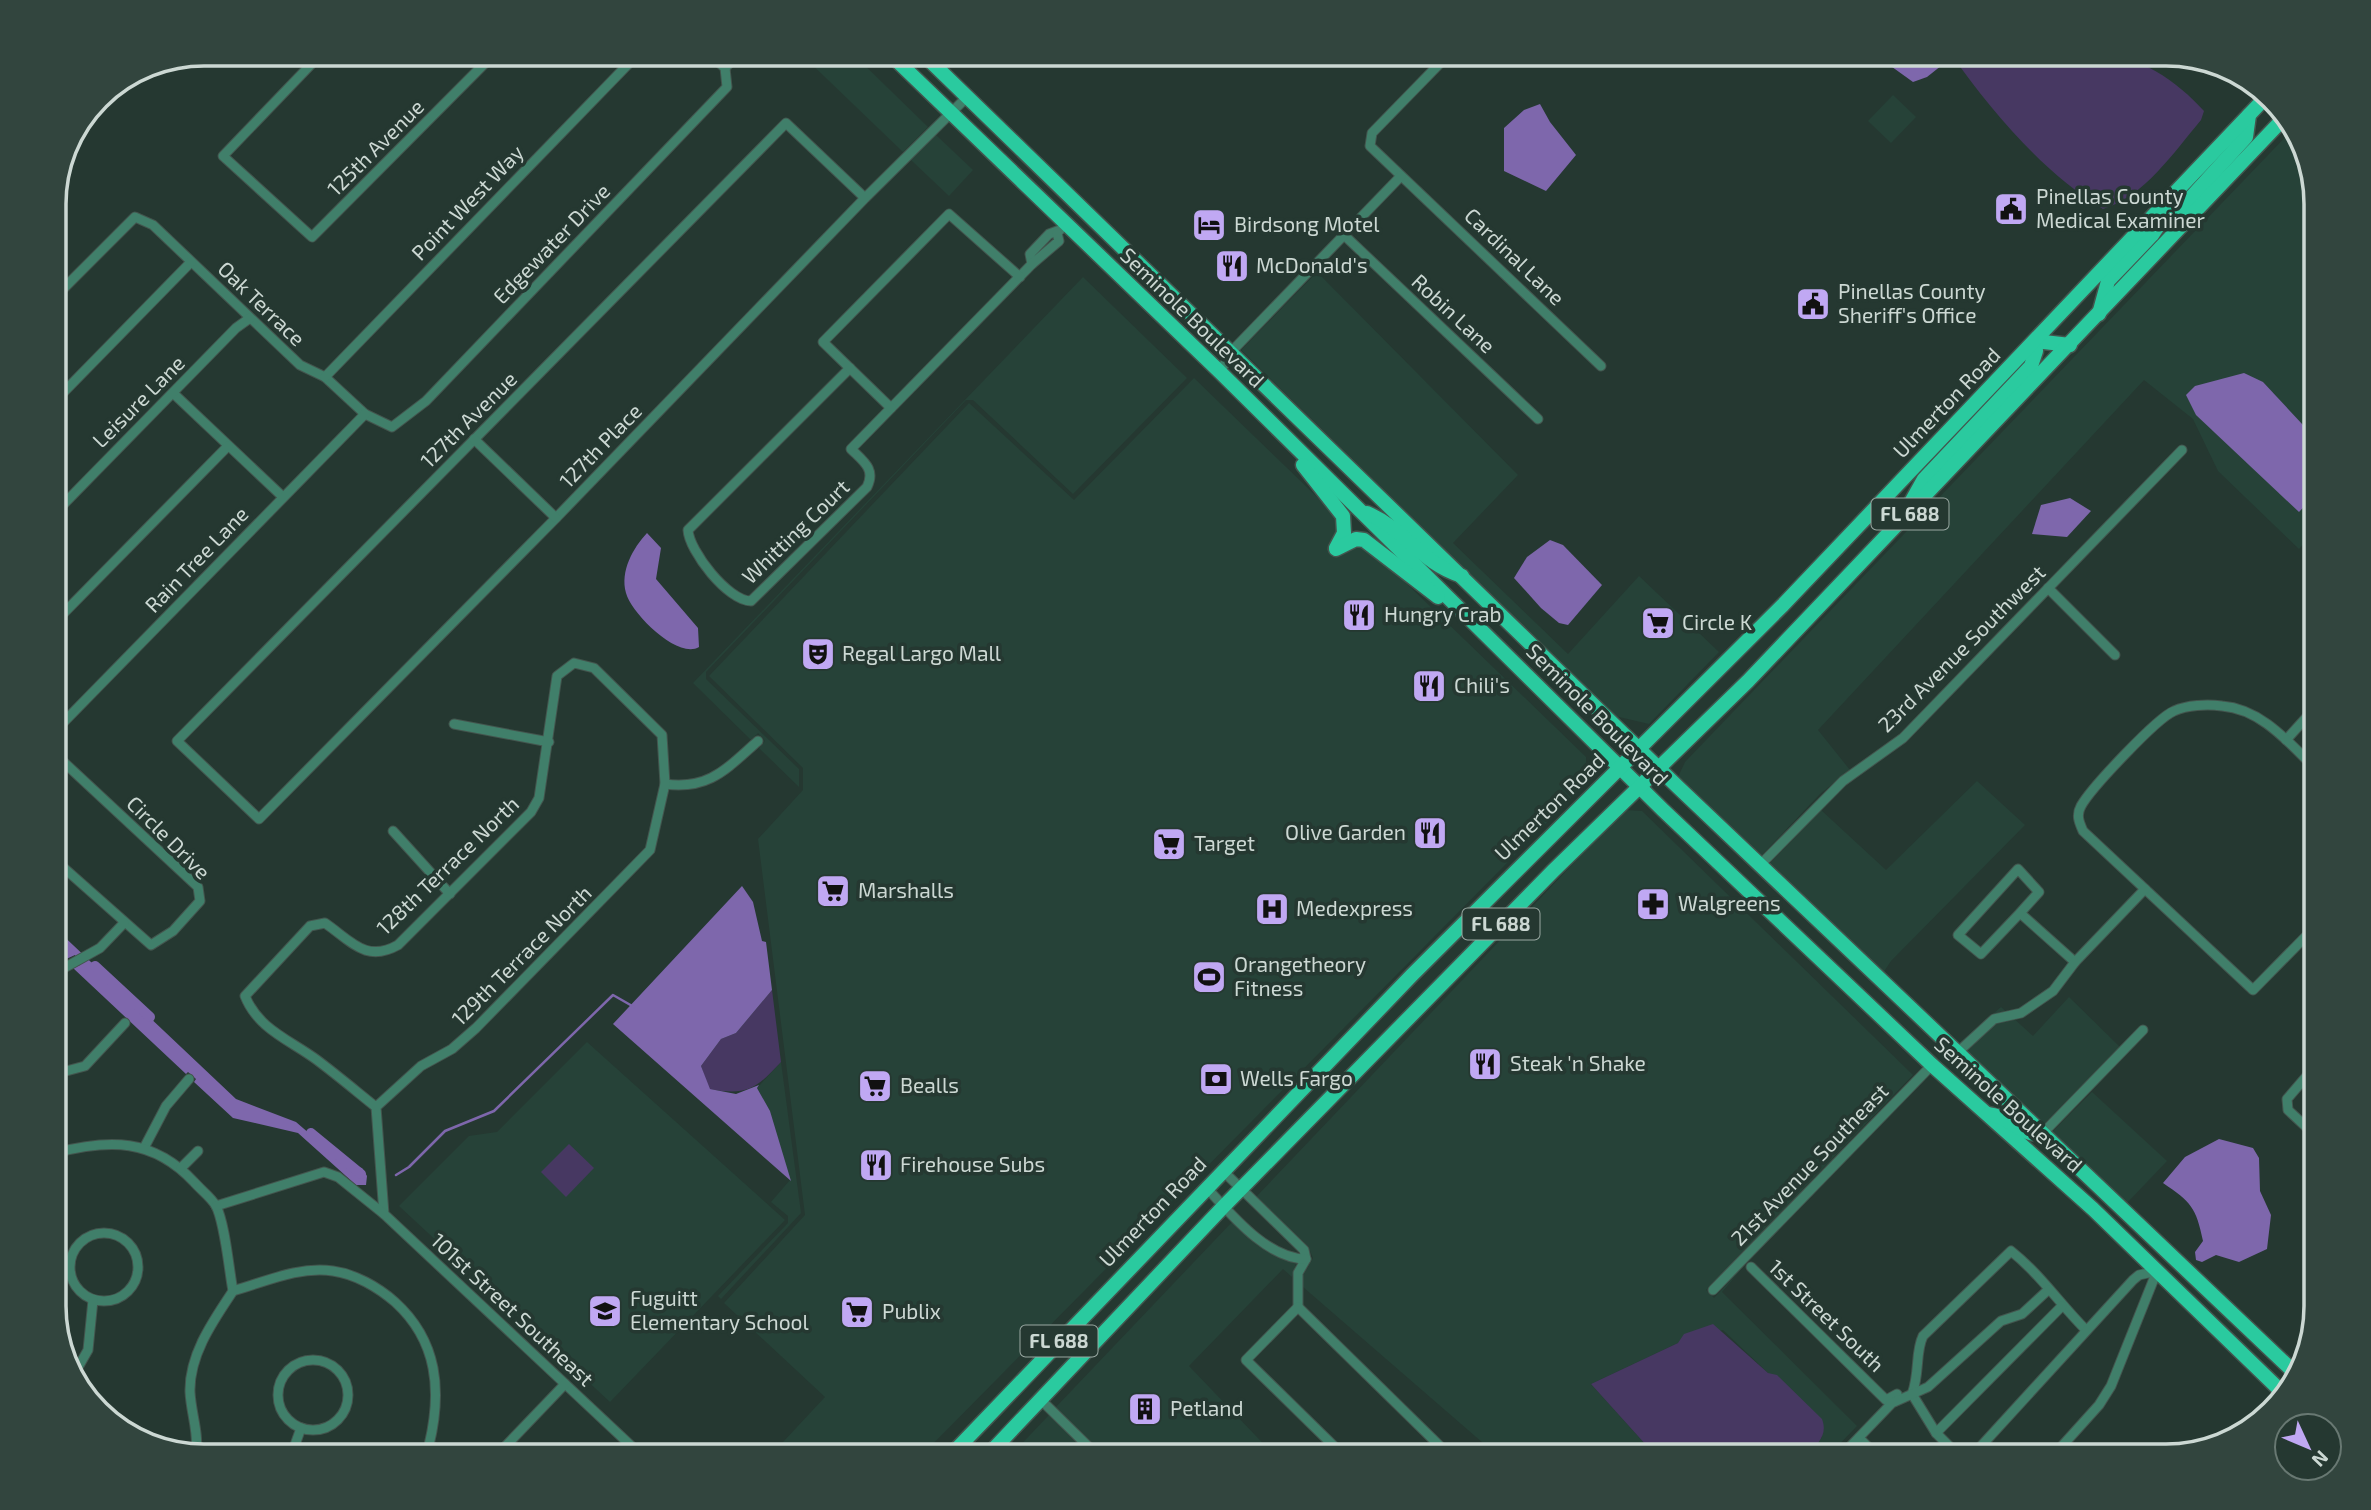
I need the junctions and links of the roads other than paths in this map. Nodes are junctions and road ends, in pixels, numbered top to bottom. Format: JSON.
{"nodes":[{"id":1,"x":309,"y":66,"type":"edge"},
{"id":2,"x":482,"y":66,"type":"edge"},
{"id":3,"x":626,"y":66,"type":"edge"},
{"id":4,"x":902,"y":66,"type":"edge"},
{"id":5,"x":935,"y":66,"type":"edge"},
{"id":6,"x":1438,"y":66,"type":"edge"},
{"id":7,"x":725,"y":68,"type":"edge"},
{"id":8,"x":967,"y":97,"type":"junction"},
{"id":9,"x":2260,"y":103,"type":"edge"},
{"id":10,"x":950,"y":113,"type":"junction"},
{"id":11,"x":2249,"y":114,"type":"junction"},
{"id":12,"x":2278,"y":124,"type":"edge"},
{"id":13,"x":1401,"y":176,"type":"junction"},
{"id":14,"x":2177,"y":190,"type":"junction"},
{"id":15,"x":864,"y":198,"type":"junction"},
{"id":16,"x":1061,"y":229,"type":"junction"},
{"id":17,"x":1344,"y":235,"type":"junction"},
{"id":18,"x":2170,"y":237,"type":"junction"},
{"id":19,"x":1034,"y":249,"type":"junction"},
{"id":20,"x":1043,"y":257,"type":"junction"},
{"id":21,"x":191,"y":262,"type":"junction"},
{"id":22,"x":1032,"y":264,"type":"junction"},
{"id":23,"x":1020,"y":277,"type":"junction"},
{"id":24,"x":67,"y":285,"type":"edge"},
{"id":25,"x":2098,"y":314,"type":"junction"},
{"id":26,"x":250,"y":318,"type":"junction"},
{"id":27,"x":2035,"y":341,"type":"junction"},
{"id":28,"x":2070,"y":345,"type":"junction"},
{"id":29,"x":1231,"y":352,"type":"junction"},
{"id":30,"x":1601,"y":366,"type":"dead end"},
{"id":31,"x":850,"y":368,"type":"junction"},
{"id":32,"x":1220,"y":372,"type":"junction"},
{"id":33,"x":325,"y":377,"type":"junction"},
{"id":34,"x":67,"y":389,"type":"edge"},
{"id":35,"x":173,"y":393,"type":"junction"},
{"id":36,"x":891,"y":408,"type":"junction"},
{"id":37,"x":365,"y":414,"type":"junction"},
{"id":38,"x":1263,"y":416,"type":"junction"},
{"id":39,"x":1538,"y":419,"type":"dead end"},
{"id":40,"x":474,"y":439,"type":"junction"},
{"id":41,"x":228,"y":446,"type":"junction"},
{"id":42,"x":2182,"y":450,"type":"dead end"},
{"id":43,"x":283,"y":497,"type":"junction"},
{"id":44,"x":67,"y":501,"type":"edge"},
{"id":45,"x":1359,"y":510,"type":"junction"},
{"id":46,"x":556,"y":518,"type":"junction"},
{"id":47,"x":1900,"y":524,"type":"junction"},
{"id":48,"x":1464,"y":577,"type":"junction"},
{"id":49,"x":2048,"y":588,"type":"junction"},
{"id":50,"x":67,"y":610,"type":"edge"},
{"id":51,"x":1484,"y":632,"type":"junction"},
{"id":52,"x":2115,"y":655,"type":"dead end"},
{"id":53,"x":67,"y":719,"type":"edge"},
{"id":54,"x":2304,"y":720,"type":"edge"},
{"id":55,"x":454,"y":724,"type":"dead end"},
{"id":56,"x":662,"y":735,"type":"joint"},
{"id":57,"x":2286,"y":740,"type":"junction"},
{"id":58,"x":758,"y":741,"type":"dead end"},
{"id":59,"x":549,"y":742,"type":"junction"},
{"id":60,"x":1640,"y":748,"type":"junction"},
{"id":61,"x":2304,"y":757,"type":"edge"},
{"id":62,"x":67,"y":765,"type":"edge"},
{"id":63,"x":1620,"y":768,"type":"junction"},
{"id":64,"x":1660,"y":768,"type":"junction"},
{"id":65,"x":665,"y":784,"type":"junction"},
{"id":66,"x":1639,"y":788,"type":"junction"},
{"id":67,"x":259,"y":819,"type":"joint"},
{"id":68,"x":393,"y":831,"type":"dead end"},
{"id":69,"x":1760,"y":865,"type":"junction"},
{"id":70,"x":67,"y":871,"type":"edge"},
{"id":71,"x":2145,"y":889,"type":"junction"},
{"id":72,"x":450,"y":894,"type":"junction"},
{"id":73,"x":2020,"y":913,"type":"junction"},
{"id":74,"x":124,"y":923,"type":"junction"},
{"id":75,"x":2304,"y":938,"type":"edge"},
{"id":76,"x":2075,"y":962,"type":"junction"},
{"id":77,"x":67,"y":966,"type":"edge"},
{"id":78,"x":125,"y":1023,"type":"dead end"},
{"id":79,"x":2143,"y":1030,"type":"dead end"},
{"id":80,"x":1957,"y":1053,"type":"junction"},
{"id":81,"x":1932,"y":1065,"type":"junction"},
{"id":82,"x":67,"y":1071,"type":"edge"},
{"id":83,"x":189,"y":1079,"type":"dead end"},
{"id":84,"x":2304,"y":1079,"type":"edge"},
{"id":85,"x":376,"y":1107,"type":"junction"},
{"id":86,"x":1988,"y":1114,"type":"junction"},
{"id":87,"x":2304,"y":1125,"type":"edge"},
{"id":88,"x":2042,"y":1134,"type":"junction"},
{"id":89,"x":144,"y":1148,"type":"junction"},
{"id":90,"x":67,"y":1150,"type":"edge"},
{"id":91,"x":198,"y":1151,"type":"dead end"},
{"id":92,"x":181,"y":1168,"type":"junction"},
{"id":93,"x":1222,"y":1170,"type":"junction"},
{"id":94,"x":1206,"y":1187,"type":"junction"},
{"id":95,"x":1241,"y":1190,"type":"junction"},
{"id":96,"x":216,"y":1206,"type":"junction"},
{"id":97,"x":1224,"y":1206,"type":"junction"},
{"id":98,"x":2093,"y":1209,"type":"junction"},
{"id":99,"x":384,"y":1214,"type":"junction"},
{"id":100,"x":2157,"y":1240,"type":"junction"},
{"id":101,"x":1306,"y":1259,"type":"junction"},
{"id":102,"x":1751,"y":1268,"type":"dead end"},
{"id":103,"x":2157,"y":1271,"type":"junction"},
{"id":104,"x":1713,"y":1290,"type":"dead end"},
{"id":105,"x":2048,"y":1290,"type":"junction"},
{"id":106,"x":233,"y":1291,"type":"junction"},
{"id":107,"x":93,"y":1300,"type":"junction"},
{"id":108,"x":2062,"y":1306,"type":"junction"},
{"id":109,"x":1298,"y":1307,"type":"junction"},
{"id":110,"x":2236,"y":1316,"type":"junction"},
{"id":111,"x":2086,"y":1330,"type":"junction"},
{"id":112,"x":80,"y":1364,"type":"edge"},
{"id":113,"x":2290,"y":1368,"type":"edge"},
{"id":114,"x":565,"y":1384,"type":"junction"},
{"id":115,"x":2277,"y":1387,"type":"edge"},
{"id":116,"x":1912,"y":1394,"type":"junction"},
{"id":117,"x":1041,"y":1400,"type":"junction"},
{"id":118,"x":301,"y":1428,"type":"junction"},
{"id":119,"x":1936,"y":1433,"type":"junction"},
{"id":120,"x":1859,"y":1438,"type":"junction"},
{"id":121,"x":195,"y":1443,"type":"edge"},
{"id":122,"x":295,"y":1444,"type":"edge"},
{"id":123,"x":429,"y":1444,"type":"edge"},
{"id":124,"x":508,"y":1444,"type":"edge"},
{"id":125,"x":629,"y":1444,"type":"edge"},
{"id":126,"x":961,"y":1444,"type":"edge"},
{"id":127,"x":999,"y":1444,"type":"edge"},
{"id":128,"x":1086,"y":1444,"type":"edge"},
{"id":129,"x":1332,"y":1444,"type":"edge"},
{"id":130,"x":1438,"y":1444,"type":"edge"},
{"id":131,"x":1853,"y":1444,"type":"edge"},
{"id":132,"x":1865,"y":1444,"type":"edge"},
{"id":133,"x":1947,"y":1444,"type":"edge"},
{"id":134,"x":1983,"y":1444,"type":"edge"},
{"id":135,"x":2064,"y":1444,"type":"edge"}],
"edges":[{"from":1,"to":2,"type":"street","name":"125th Avenue"},
{"from":3,"to":33,"type":"street","name":"Point West Way"},
{"from":4,"to":10,"type":"main road","name":"Seminole Boulevard"},
{"from":5,"to":8,"type":"main road","name":"Seminole Boulevard"},
{"from":6,"to":13,"type":"street","name":"Cardinal Lane"},
{"from":7,"to":37,"type":"street","name":"Edgewater Drive"},
{"from":8,"to":10,"type":"street","name":"127th Place"},
{"from":8,"to":29,"type":"main road","name":"Seminole Boulevard"},
{"from":9,"to":11,"type":"main road","name":"Ulmerton Road","number":"FL 688"},
{"from":10,"to":15,"type":"street","name":"127th Place"},
{"from":10,"to":16,"type":"main road","name":"Seminole Boulevard"},
{"from":11,"to":14,"type":"main road","name":"Ulmerton Road","number":"FL 688"},
{"from":11,"to":18,"type":"main road"},
{"from":12,"to":18,"type":"main road","number":"FL 688"},
{"from":13,"to":17,"type":"street"},
{"from":13,"to":30,"type":"street","name":"Cardinal Lane"},
{"from":14,"to":25,"type":"main road"},
{"from":14,"to":27,"type":"main road","name":"Ulmerton Road","number":"FL 688"},
{"from":15,"to":40,"type":"street","name":"127th Avenue"},
{"from":15,"to":46,"type":"street","name":"127th Place"},
{"from":16,"to":19,"type":"street"},
{"from":16,"to":20,"type":"street","name":"Whitting Court"},
{"from":16,"to":32,"type":"main road","name":"Seminole Boulevard"},
{"from":17,"to":29,"type":"street"},
{"from":17,"to":39,"type":"street","name":"Robin Lane"},
{"from":18,"to":25,"type":"main road","number":"FL 688"},
{"from":19,"to":20,"type":"street"},
{"from":19,"to":22,"type":"street"},
{"from":20,"to":22,"type":"street","name":"Whitting Court"},
{"from":21,"to":24,"type":"street","name":"Oak Terrace"},
{"from":21,"to":26,"type":"street","name":"Oak Terrace"},
{"from":21,"to":34,"type":"street"},
{"from":22,"to":23,"type":"street","name":"Whitting Court"},
{"from":23,"to":31,"type":"street"},
{"from":23,"to":36,"type":"street","name":"Whitting Court"},
{"from":25,"to":28,"type":"main road","number":"FL 688"},
{"from":26,"to":33,"type":"street","name":"Oak Terrace"},
{"from":26,"to":35,"type":"street","name":"Leisure Lane"},
{"from":27,"to":28,"type":"main road"},
{"from":27,"to":47,"type":"main road"},
{"from":27,"to":60,"type":"main road","name":"Ulmerton Road","number":"FL 688"},
{"from":28,"to":47,"type":"main road","number":"FL 688"},
{"from":29,"to":32,"type":"street"},
{"from":29,"to":48,"type":"main road","name":"Seminole Boulevard"},
{"from":31,"to":36,"type":"street"},
{"from":31,"to":36,"type":"street","name":"Whitting Court"},
{"from":32,"to":38,"type":"main road","name":"Seminole Boulevard"},
{"from":33,"to":37,"type":"street","name":"Oak Terrace"},
{"from":35,"to":41,"type":"street"},
{"from":35,"to":44,"type":"street","name":"Leisure Lane"},
{"from":37,"to":43,"type":"street","name":"Rain Tree Lane"},
{"from":38,"to":45,"type":"main road","name":"Seminole Boulevard"},
{"from":38,"to":51,"type":"main road"},
{"from":40,"to":46,"type":"street"},
{"from":40,"to":67,"type":"street","name":"127th Avenue"},
{"from":41,"to":43,"type":"street"},
{"from":41,"to":50,"type":"street"},
{"from":42,"to":49,"type":"street","name":"23rd Avenue Southwest"},
{"from":43,"to":53,"type":"street","name":"Rain Tree Lane"},
{"from":45,"to":48,"type":"main road"},
{"from":45,"to":51,"type":"main road","name":"Seminole Boulevard"},
{"from":46,"to":67,"type":"street","name":"127th Place"},
{"from":47,"to":64,"type":"main road","number":"FL 688"},
{"from":48,"to":60,"type":"main road","name":"Seminole Boulevard"},
{"from":49,"to":52,"type":"street"},
{"from":49,"to":69,"type":"street","name":"23rd Avenue Southwest"},
{"from":51,"to":63,"type":"main road","name":"Seminole Boulevard"},
{"from":54,"to":57,"type":"street"},
{"from":55,"to":59,"type":"street"},
{"from":56,"to":59,"type":"street","name":"128th Terrace North"},
{"from":56,"to":65,"type":"street","name":"129th Terrace North"},
{"from":57,"to":61,"type":"street"},
{"from":57,"to":71,"type":"street"},
{"from":58,"to":65,"type":"street"},
{"from":59,"to":72,"type":"street","name":"128th Terrace North"},
{"from":60,"to":63,"type":"main road","name":"Ulmerton Road","number":"FL 688"},
{"from":60,"to":64,"type":"main road","name":"Seminole Boulevard"},
{"from":62,"to":74,"type":"street","name":"Circle Drive"},
{"from":63,"to":66,"type":"main road","name":"Seminole Boulevard"},
{"from":63,"to":93,"type":"main road","name":"Ulmerton Road","number":"FL 688"},
{"from":64,"to":66,"type":"main road","number":"FL 688"},
{"from":64,"to":69,"type":"main road","name":"Seminole Boulevard"},
{"from":65,"to":85,"type":"street","name":"129th Terrace North"},
{"from":66,"to":81,"type":"main road","name":"Seminole Boulevard"},
{"from":66,"to":95,"type":"main road","number":"FL 688"},
{"from":68,"to":72,"type":"street"},
{"from":69,"to":80,"type":"main road","name":"Seminole Boulevard"},
{"from":70,"to":74,"type":"street","name":"Circle Drive"},
{"from":71,"to":75,"type":"street"},
{"from":71,"to":76,"type":"street"},
{"from":72,"to":85,"type":"street","name":"128th Terrace North"},
{"from":73,"to":73,"type":"street"},
{"from":73,"to":76,"type":"street"},
{"from":74,"to":77,"type":"street"},
{"from":76,"to":80,"type":"street"},
{"from":78,"to":82,"type":"street"},
{"from":79,"to":88,"type":"street"},
{"from":80,"to":81,"type":"main road"},
{"from":80,"to":88,"type":"main road","name":"Seminole Boulevard"},
{"from":81,"to":86,"type":"main road","name":"Seminole Boulevard"},
{"from":81,"to":104,"type":"street","name":"21st Avenue Southeast"},
{"from":83,"to":89,"type":"street"},
{"from":84,"to":87,"type":"street"},
{"from":85,"to":99,"type":"street"},
{"from":86,"to":88,"type":"main road"},
{"from":86,"to":98,"type":"main road","name":"Seminole Boulevard"},
{"from":88,"to":100,"type":"main road","name":"Seminole Boulevard"},
{"from":89,"to":90,"type":"street"},
{"from":89,"to":92,"type":"street"},
{"from":91,"to":92,"type":"street"},
{"from":92,"to":96,"type":"street"},
{"from":93,"to":94,"type":"main road","name":"Ulmerton Road","number":"FL 688"},
{"from":93,"to":95,"type":"street"},
{"from":94,"to":97,"type":"street"},
{"from":94,"to":126,"type":"main road","name":"Ulmerton Road","number":"FL 688"},
{"from":95,"to":97,"type":"main road","number":"FL 688"},
{"from":95,"to":101,"type":"street"},
{"from":96,"to":99,"type":"street","name":"101st Street Southeast"},
{"from":96,"to":106,"type":"street"},
{"from":97,"to":101,"type":"street"},
{"from":97,"to":117,"type":"main road","number":"FL 688"},
{"from":98,"to":100,"type":"main road"},
{"from":98,"to":103,"type":"main road","name":"Seminole Boulevard"},
{"from":99,"to":114,"type":"street","name":"101st Street Southeast"},
{"from":100,"to":110,"type":"main road","name":"Seminole Boulevard"},
{"from":101,"to":109,"type":"street"},
{"from":102,"to":116,"type":"street","name":"1st Street South"},
{"from":103,"to":110,"type":"main road"},
{"from":103,"to":111,"type":"street"},
{"from":103,"to":115,"type":"main road","name":"Seminole Boulevard"},
{"from":103,"to":135,"type":"street"},
{"from":105,"to":108,"type":"street"},
{"from":105,"to":116,"type":"street"},
{"from":105,"to":116,"type":"street"},
{"from":106,"to":121,"type":"street"},
{"from":106,"to":123,"type":"street"},
{"from":107,"to":107,"type":"street"},
{"from":107,"to":112,"type":"street"},
{"from":108,"to":111,"type":"street"},
{"from":108,"to":119,"type":"street"},
{"from":109,"to":129,"type":"street"},
{"from":109,"to":130,"type":"street"},
{"from":110,"to":113,"type":"main road","name":"Seminole Boulevard"},
{"from":111,"to":134,"type":"street"},
{"from":114,"to":124,"type":"street"},
{"from":114,"to":125,"type":"street","name":"101st Street Southeast"},
{"from":116,"to":119,"type":"street"},
{"from":116,"to":120,"type":"street"},
{"from":117,"to":127,"type":"main road","number":"FL 688"},
{"from":117,"to":128,"type":"street"},
{"from":118,"to":118,"type":"street"},
{"from":118,"to":122,"type":"street"},
{"from":119,"to":133,"type":"street"},
{"from":120,"to":131,"type":"street"},
{"from":120,"to":132,"type":"street"}]}
